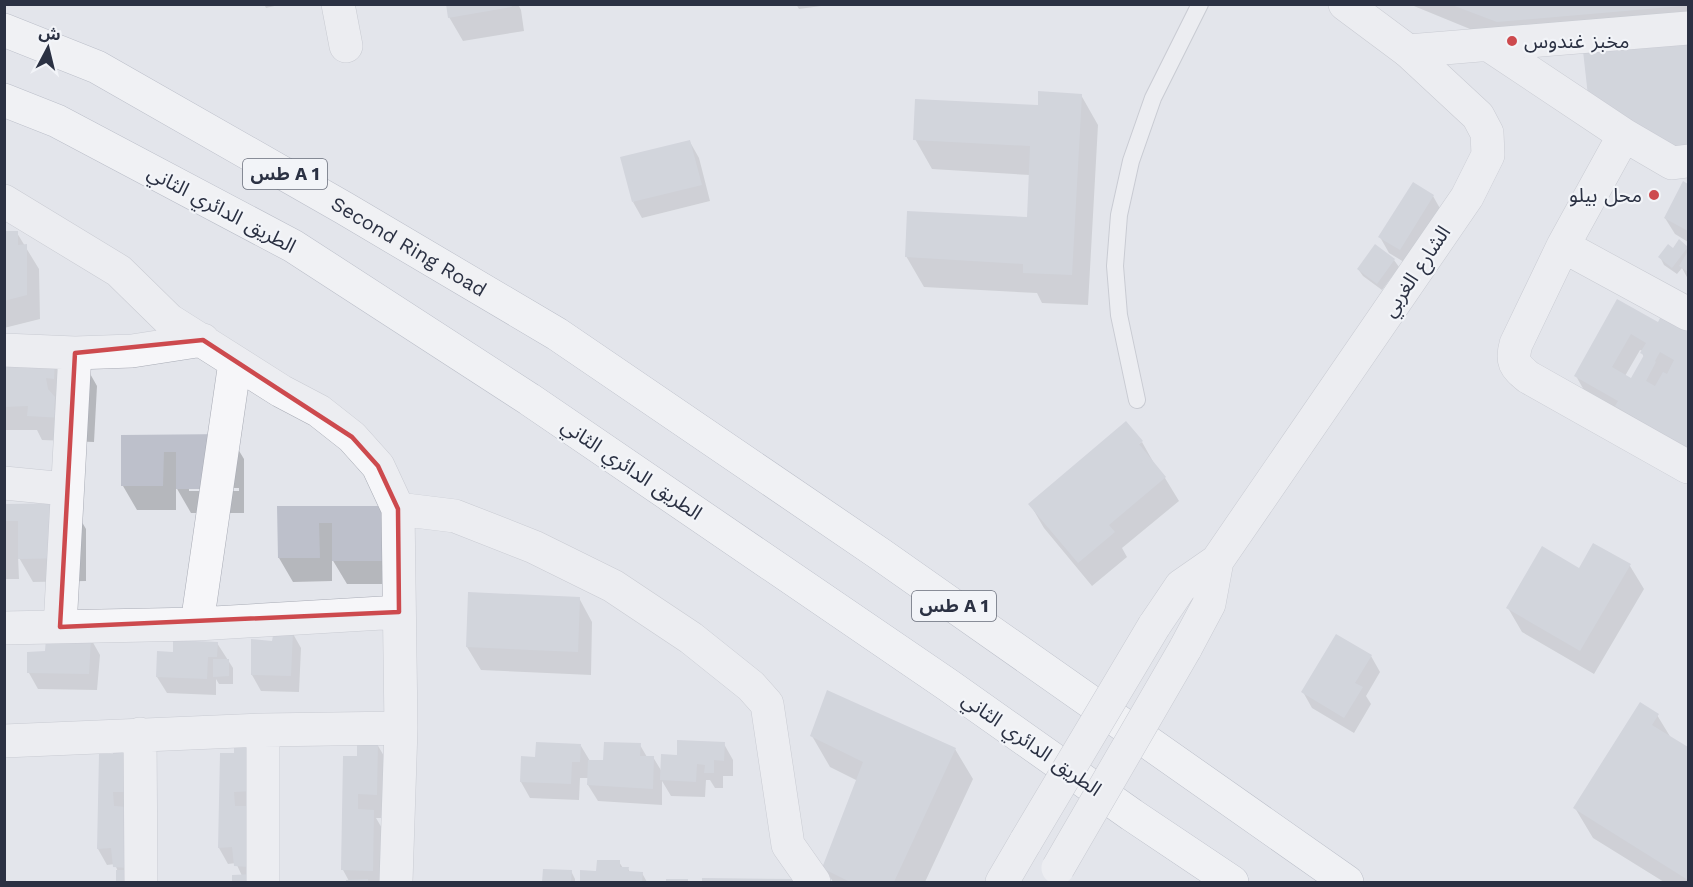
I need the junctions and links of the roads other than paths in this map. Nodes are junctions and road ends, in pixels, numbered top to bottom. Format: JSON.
{"nodes":[{"id":1,"x":338,"y":4,"type":"edge"},
{"id":2,"x":1200,"y":4,"type":"edge"},
{"id":3,"x":1345,"y":4,"type":"edge"},
{"id":4,"x":1689,"y":28,"type":"edge"},
{"id":5,"x":4,"y":30,"type":"edge"},
{"id":6,"x":1489,"y":45,"type":"junction"},
{"id":7,"x":346,"y":46,"type":"dead end"},
{"id":8,"x":1408,"y":51,"type":"junction"},
{"id":9,"x":4,"y":99,"type":"edge"},
{"id":10,"x":1624,"y":135,"type":"junction"},
{"id":11,"x":1683,"y":165,"type":"edge"},
{"id":12,"x":4,"y":201,"type":"edge"},
{"id":13,"x":1563,"y":246,"type":"junction"},
{"id":14,"x":1689,"y":314,"type":"edge"},
{"id":15,"x":203,"y":340,"type":"junction"},
{"id":16,"x":4,"y":350,"type":"edge"},
{"id":17,"x":75,"y":353,"type":"junction"},
{"id":18,"x":235,"y":362,"type":"junction"},
{"id":19,"x":1137,"y":400,"type":"dead end"},
{"id":20,"x":1689,"y":467,"type":"edge"},
{"id":21,"x":4,"y":483,"type":"edge"},
{"id":22,"x":66,"y":489,"type":"junction"},
{"id":23,"x":398,"y":509,"type":"junction"},
{"id":24,"x":1217,"y":561,"type":"junction"},
{"id":25,"x":399,"y":612,"type":"junction"},
{"id":26,"x":197,"y":624,"type":"junction"},
{"id":27,"x":60,"y":627,"type":"junction"},
{"id":28,"x":4,"y":628,"type":"edge"},
{"id":29,"x":401,"y":728,"type":"junction"},
{"id":30,"x":263,"y":730,"type":"junction"},
{"id":31,"x":140,"y":734,"type":"junction"},
{"id":32,"x":4,"y":741,"type":"edge"},
{"id":33,"x":1050,"y":875,"type":"edge"},
{"id":34,"x":141,"y":882,"type":"edge"},
{"id":35,"x":263,"y":882,"type":"edge"},
{"id":36,"x":396,"y":882,"type":"edge"},
{"id":37,"x":814,"y":882,"type":"edge"},
{"id":38,"x":1002,"y":882,"type":"edge"},
{"id":39,"x":1232,"y":882,"type":"edge"},
{"id":40,"x":1347,"y":882,"type":"edge"}],
"edges":[{"from":1,"to":7,"type":"street"},
{"from":2,"to":19,"type":"lane"},
{"from":3,"to":8,"type":"street","name":"الشارع الغربي"},
{"from":4,"to":6,"type":"street"},
{"from":5,"to":40,"type":"highway","name":"Second Ring Road","number":"طس A 1"},
{"from":6,"to":8,"type":"street"},
{"from":6,"to":10,"type":"street"},
{"from":8,"to":24,"type":"street","name":"الشارع الغربي"},
{"from":9,"to":39,"type":"highway","name":"الطريق الدائري الثاني","number":"طس A 1"},
{"from":10,"to":11,"type":"street"},
{"from":10,"to":13,"type":"street"},
{"from":12,"to":15,"type":"street"},
{"from":13,"to":14,"type":"street"},
{"from":13,"to":20,"type":"street"},
{"from":15,"to":17,"type":"street"},
{"from":15,"to":18,"type":"street"},
{"from":16,"to":17,"type":"street"},
{"from":17,"to":22,"type":"street"},
{"from":18,"to":23,"type":"street"},
{"from":18,"to":26,"type":"street"},
{"from":21,"to":22,"type":"street"},
{"from":22,"to":27,"type":"street"},
{"from":23,"to":25,"type":"street"},
{"from":23,"to":37,"type":"street"},
{"from":24,"to":33,"type":"street","bridge":true},
{"from":24,"to":38,"type":"street","bridge":true},
{"from":25,"to":26,"type":"street"},
{"from":25,"to":29,"type":"street"},
{"from":26,"to":27,"type":"street"},
{"from":27,"to":28,"type":"street"},
{"from":29,"to":30,"type":"street"},
{"from":29,"to":36,"type":"street"},
{"from":30,"to":31,"type":"street"},
{"from":30,"to":35,"type":"street"},
{"from":31,"to":32,"type":"street"},
{"from":31,"to":34,"type":"street"}]}
